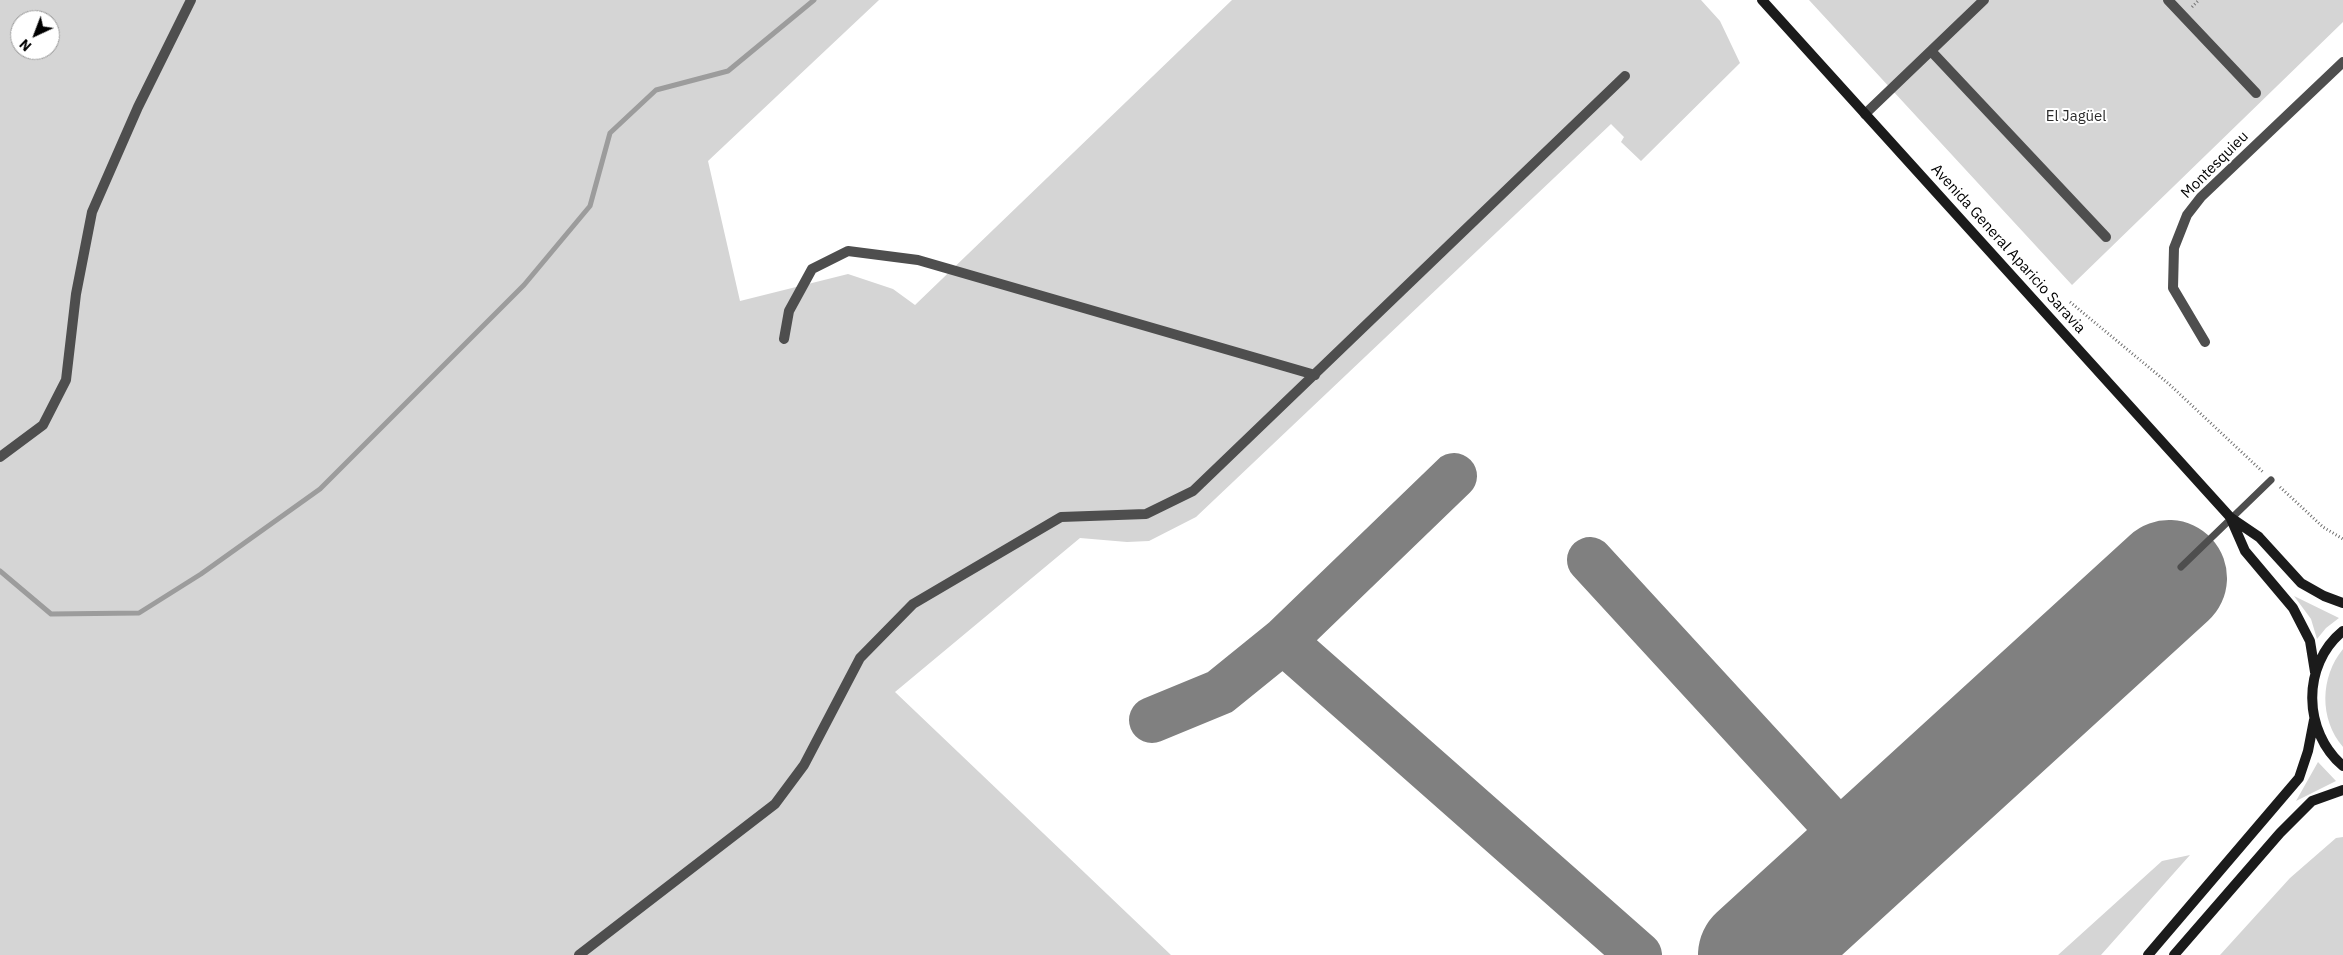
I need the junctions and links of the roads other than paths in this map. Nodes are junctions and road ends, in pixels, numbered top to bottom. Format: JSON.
{"nodes":[{"id":1,"x":191,"y":0,"type":"edge"},
{"id":2,"x":1762,"y":0,"type":"edge"},
{"id":3,"x":1984,"y":0,"type":"edge"},
{"id":4,"x":2168,"y":0,"type":"edge"},
{"id":5,"x":1931,"y":52,"type":"junction"},
{"id":6,"x":2343,"y":62,"type":"edge"},
{"id":7,"x":1625,"y":76,"type":"dead end"},
{"id":8,"x":2256,"y":94,"type":"dead end"},
{"id":9,"x":1865,"y":114,"type":"junction"},
{"id":10,"x":2106,"y":237,"type":"dead end"},
{"id":11,"x":784,"y":340,"type":"dead end"},
{"id":12,"x":2205,"y":342,"type":"dead end"},
{"id":13,"x":1315,"y":375,"type":"junction"},
{"id":14,"x":0,"y":458,"type":"edge"},
{"id":15,"x":2271,"y":480,"type":"road end"},
{"id":16,"x":2231,"y":518,"type":"junction"},
{"id":17,"x":2180,"y":567,"type":"dead end"},
{"id":18,"x":2343,"y":603,"type":"edge"},
{"id":19,"x":2343,"y":631,"type":"edge"},
{"id":20,"x":2315,"y":672,"type":"junction"},
{"id":21,"x":2314,"y":720,"type":"junction"},
{"id":22,"x":2343,"y":766,"type":"edge"},
{"id":23,"x":2343,"y":790,"type":"edge"},
{"id":24,"x":579,"y":955,"type":"edge"},
{"id":25,"x":2148,"y":955,"type":"edge"},
{"id":26,"x":2174,"y":955,"type":"edge"}],
"edges":[{"from":1,"to":14,"type":"street"},
{"from":2,"to":9,"type":"main road","name":"Avenida General Aparicio Saravia"},
{"from":3,"to":5,"type":"street"},
{"from":4,"to":8,"type":"street"},
{"from":5,"to":9,"type":"street"},
{"from":5,"to":10,"type":"street"},
{"from":6,"to":12,"type":"street","name":"Montesquieu"},
{"from":7,"to":13,"type":"street"},
{"from":9,"to":16,"type":"main road","name":"Avenida General Aparicio Saravia"},
{"from":11,"to":13,"type":"street"},
{"from":13,"to":24,"type":"street"},
{"from":15,"to":16,"type":"lane"},
{"from":16,"to":17,"type":"lane"},
{"from":16,"to":18,"type":"main road","name":"Avenida General Aparicio Saravia"},
{"from":16,"to":20,"type":"main road","name":"Avenida General Aparicio Saravia"},
{"from":19,"to":20,"type":"main road"},
{"from":20,"to":21,"type":"main road"},
{"from":21,"to":22,"type":"main road"},
{"from":21,"to":25,"type":"main road"},
{"from":23,"to":26,"type":"main road"}]}
